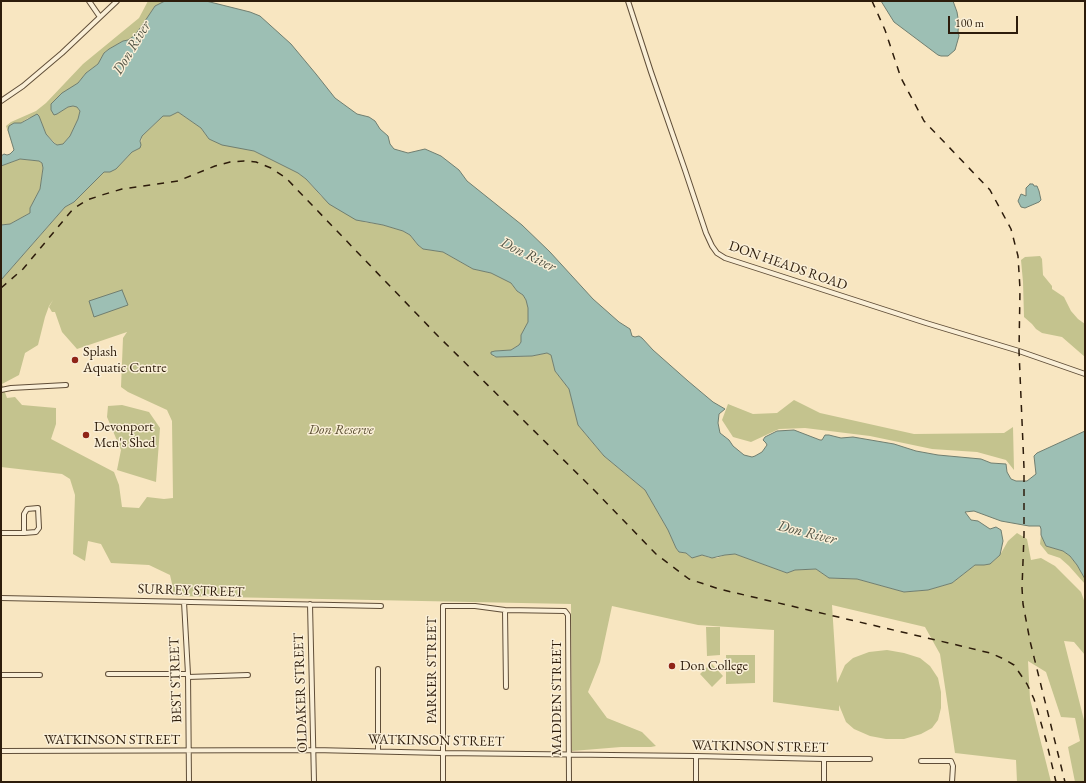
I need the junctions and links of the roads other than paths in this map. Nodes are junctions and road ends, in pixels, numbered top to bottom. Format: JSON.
{"nodes":[{"id":1,"x":89,"y":1,"type":"edge"},
{"id":2,"x":117,"y":1,"type":"edge"},
{"id":3,"x":628,"y":1,"type":"edge"},
{"id":4,"x":100,"y":17,"type":"junction"},
{"id":5,"x":1,"y":100,"type":"edge"},
{"id":6,"x":1085,"y":374,"type":"edge"},
{"id":7,"x":66,"y":385,"type":"dead end"},
{"id":8,"x":1,"y":390,"type":"edge"},
{"id":9,"x":1,"y":533,"type":"edge"},
{"id":10,"x":24,"y":533,"type":"junction"},
{"id":11,"x":1,"y":598,"type":"edge"},
{"id":12,"x":184,"y":602,"type":"junction"},
{"id":13,"x":310,"y":604,"type":"junction"},
{"id":14,"x":381,"y":606,"type":"dead end"},
{"id":15,"x":505,"y":610,"type":"junction"},
{"id":16,"x":378,"y":669,"type":"dead end"},
{"id":17,"x":108,"y":674,"type":"dead end"},
{"id":18,"x":1,"y":675,"type":"edge"},
{"id":19,"x":40,"y":675,"type":"dead end"},
{"id":20,"x":248,"y":675,"type":"dead end"},
{"id":21,"x":188,"y":676,"type":"junction"},
{"id":22,"x":506,"y":687,"type":"dead end"},
{"id":23,"x":314,"y":750,"type":"junction"},
{"id":24,"x":1,"y":751,"type":"edge"},
{"id":25,"x":189,"y":751,"type":"junction"},
{"id":26,"x":378,"y":751,"type":"junction"},
{"id":27,"x":443,"y":753,"type":"junction"},
{"id":28,"x":568,"y":754,"type":"junction"},
{"id":29,"x":696,"y":756,"type":"junction"},
{"id":30,"x":824,"y":759,"type":"junction"},
{"id":31,"x":870,"y":759,"type":"dead end"},
{"id":32,"x":921,"y":761,"type":"dead end"},
{"id":33,"x":189,"y":782,"type":"edge"},
{"id":34,"x":314,"y":782,"type":"edge"},
{"id":35,"x":443,"y":782,"type":"edge"},
{"id":36,"x":568,"y":782,"type":"edge"},
{"id":37,"x":696,"y":782,"type":"edge"},
{"id":38,"x":824,"y":782,"type":"edge"},
{"id":39,"x":952,"y":782,"type":"edge"}],
"edges":[{"from":1,"to":4,"type":"street"},
{"from":2,"to":4,"type":"street"},
{"from":3,"to":6,"type":"street","name":"DON HEADS ROAD"},
{"from":4,"to":5,"type":"street"},
{"from":7,"to":8,"type":"street"},
{"from":9,"to":10,"type":"street"},
{"from":10,"to":10,"type":"street"},
{"from":11,"to":12,"type":"street","name":"SURREY STREET"},
{"from":12,"to":13,"type":"street","name":"SURREY STREET"},
{"from":12,"to":21,"type":"street","name":"BEST STREET"},
{"from":13,"to":14,"type":"street","name":"SURREY STREET"},
{"from":13,"to":23,"type":"street","name":"OLDAKER STREET"},
{"from":15,"to":22,"type":"street"},
{"from":15,"to":27,"type":"street","name":"PARKER STREET"},
{"from":15,"to":28,"type":"street","name":"MADDEN STREET"},
{"from":16,"to":26,"type":"street"},
{"from":17,"to":21,"type":"street"},
{"from":18,"to":19,"type":"street"},
{"from":20,"to":21,"type":"street"},
{"from":21,"to":25,"type":"street","name":"BEST STREET"},
{"from":23,"to":25,"type":"street","name":"WATKINSON STREET"},
{"from":23,"to":26,"type":"street","name":"WATKINSON STREET"},
{"from":23,"to":34,"type":"street","name":"OLDAKER STREET"},
{"from":24,"to":25,"type":"street","name":"WATKINSON STREET"},
{"from":25,"to":33,"type":"street","name":"BEST STREET"},
{"from":26,"to":27,"type":"street","name":"WATKINSON STREET"},
{"from":27,"to":28,"type":"street","name":"WATKINSON STREET"},
{"from":27,"to":35,"type":"street","name":"PARKER STREET"},
{"from":28,"to":29,"type":"street","name":"WATKINSON STREET"},
{"from":28,"to":36,"type":"street","name":"MADDEN STREET"},
{"from":29,"to":30,"type":"street","name":"WATKINSON STREET"},
{"from":29,"to":37,"type":"street"},
{"from":30,"to":31,"type":"street","name":"WATKINSON STREET"},
{"from":30,"to":38,"type":"street"},
{"from":32,"to":39,"type":"street"}]}
